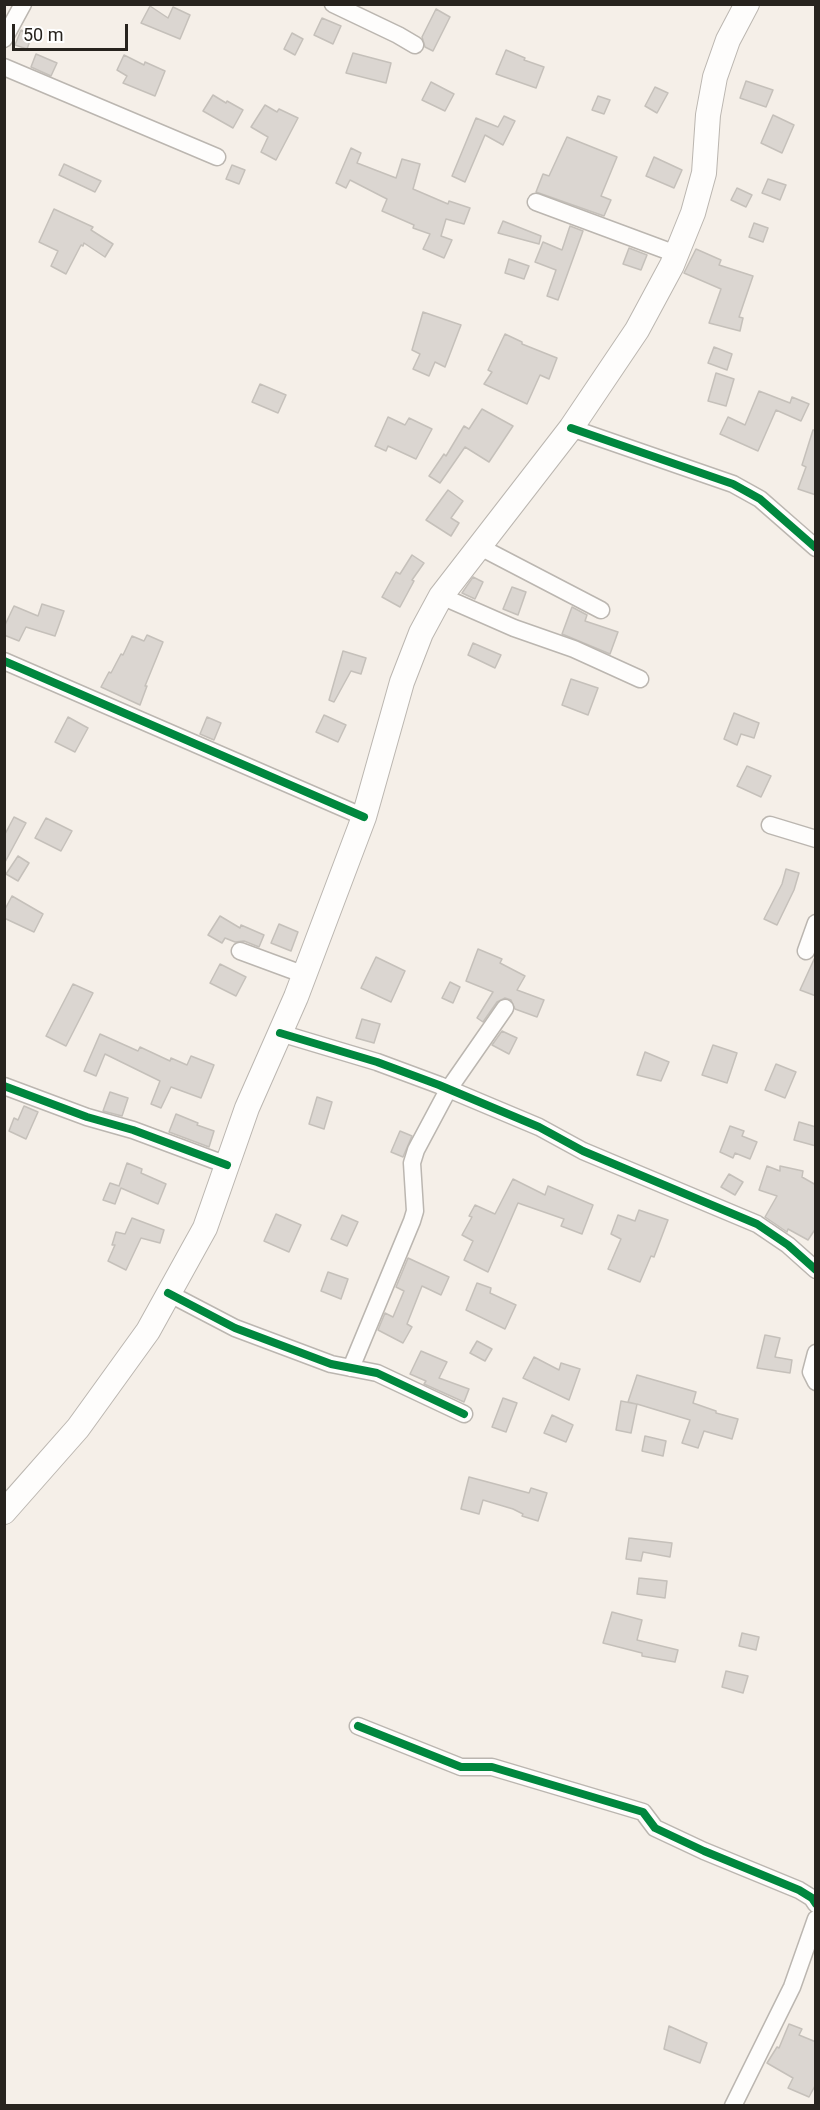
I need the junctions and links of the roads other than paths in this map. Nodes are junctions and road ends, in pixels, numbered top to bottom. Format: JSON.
{"nodes":[{"id":1,"x":23,"y":4,"type":"edge"},
{"id":2,"x":333,"y":4,"type":"edge"},
{"id":3,"x":747,"y":4,"type":"edge"},
{"id":4,"x":4,"y":39,"type":"edge"},
{"id":5,"x":415,"y":45,"type":"dead end"},
{"id":6,"x":4,"y":67,"type":"edge"},
{"id":7,"x":217,"y":157,"type":"dead end"},
{"id":8,"x":536,"y":202,"type":"dead end"},
{"id":9,"x":676,"y":254,"type":"junction"},
{"id":10,"x":572,"y":428,"type":"junction"},
{"id":11,"x":480,"y":547,"type":"junction"},
{"id":12,"x":816,"y":548,"type":"edge"},
{"id":13,"x":441,"y":596,"type":"junction"},
{"id":14,"x":602,"y":610,"type":"dead end"},
{"id":15,"x":4,"y":661,"type":"edge"},
{"id":16,"x":640,"y":679,"type":"dead end"},
{"id":17,"x":364,"y":817,"type":"junction"},
{"id":18,"x":770,"y":825,"type":"dead end"},
{"id":19,"x":816,"y":839,"type":"edge"},
{"id":20,"x":816,"y":923,"type":"edge"},
{"id":21,"x":240,"y":951,"type":"dead end"},
{"id":22,"x":806,"y":951,"type":"dead end"},
{"id":23,"x":305,"y":975,"type":"junction"},
{"id":24,"x":505,"y":1008,"type":"dead end"},
{"id":25,"x":280,"y":1033,"type":"junction"},
{"id":26,"x":4,"y":1086,"type":"edge"},
{"id":27,"x":448,"y":1090,"type":"junction"},
{"id":28,"x":227,"y":1166,"type":"junction"},
{"id":29,"x":816,"y":1270,"type":"edge"},
{"id":30,"x":168,"y":1293,"type":"junction"},
{"id":31,"x":816,"y":1353,"type":"edge"},
{"id":32,"x":351,"y":1368,"type":"junction"},
{"id":33,"x":816,"y":1382,"type":"edge"},
{"id":34,"x":464,"y":1414,"type":"dead end"},
{"id":35,"x":4,"y":1512,"type":"edge"},
{"id":36,"x":358,"y":1726,"type":"dead end"},
{"id":37,"x":816,"y":1904,"type":"edge"},
{"id":38,"x":816,"y":1919,"type":"edge"},
{"id":39,"x":733,"y":2106,"type":"edge"}],
"edges":[{"from":1,"to":4,"type":"street"},
{"from":2,"to":5,"type":"street"},
{"from":3,"to":9,"type":"main road"},
{"from":6,"to":7,"type":"street"},
{"from":8,"to":9,"type":"street"},
{"from":9,"to":10,"type":"main road"},
{"from":10,"to":11,"type":"main road"},
{"from":10,"to":12,"type":"street"},
{"from":11,"to":13,"type":"main road"},
{"from":11,"to":14,"type":"street"},
{"from":13,"to":16,"type":"street"},
{"from":13,"to":17,"type":"main road"},
{"from":15,"to":17,"type":"street"},
{"from":17,"to":23,"type":"main road"},
{"from":18,"to":19,"type":"street"},
{"from":20,"to":22,"type":"street"},
{"from":21,"to":23,"type":"street"},
{"from":23,"to":25,"type":"main road"},
{"from":24,"to":27,"type":"street"},
{"from":25,"to":27,"type":"street"},
{"from":25,"to":28,"type":"main road"},
{"from":26,"to":28,"type":"street"},
{"from":27,"to":29,"type":"street"},
{"from":27,"to":32,"type":"street"},
{"from":28,"to":30,"type":"main road"},
{"from":30,"to":32,"type":"street"},
{"from":30,"to":35,"type":"main road"},
{"from":31,"to":33,"type":"street"},
{"from":32,"to":34,"type":"street"},
{"from":36,"to":37,"type":"street"},
{"from":38,"to":39,"type":"street"}]}
